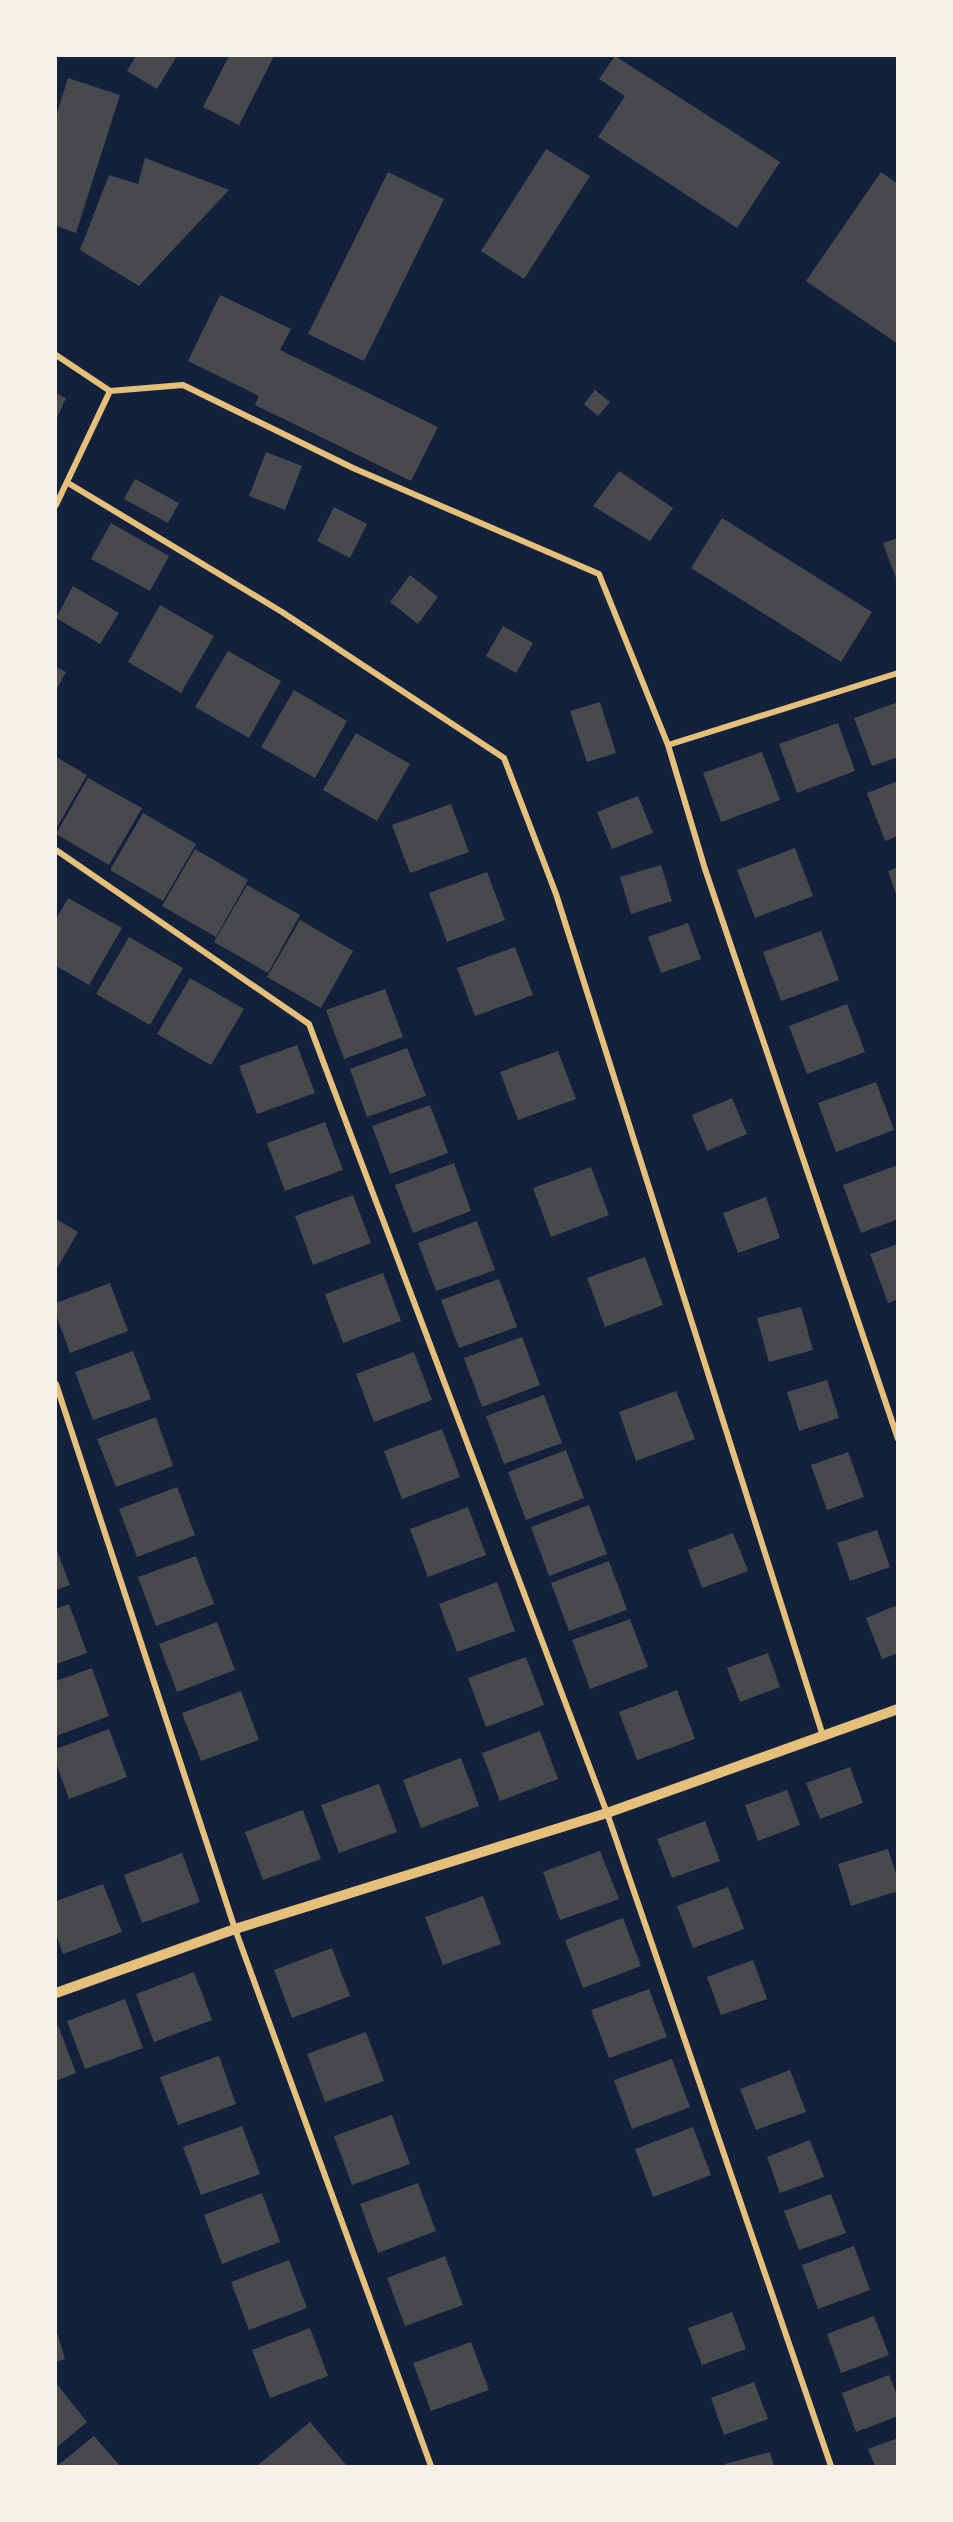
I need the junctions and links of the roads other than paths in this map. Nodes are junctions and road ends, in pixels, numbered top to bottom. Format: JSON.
{"nodes":[{"id":1,"x":56,"y":355,"type":"edge"},
{"id":2,"x":110,"y":391,"type":"junction"},
{"id":3,"x":68,"y":483,"type":"junction"},
{"id":4,"x":56,"y":505,"type":"edge"},
{"id":5,"x":897,"y":673,"type":"edge"},
{"id":6,"x":668,"y":745,"type":"junction"},
{"id":7,"x":56,"y":850,"type":"edge"},
{"id":8,"x":56,"y":1384,"type":"edge"},
{"id":9,"x":897,"y":1439,"type":"edge"},
{"id":10,"x":897,"y":1709,"type":"edge"},
{"id":11,"x":823,"y":1736,"type":"junction"},
{"id":12,"x":606,"y":1813,"type":"junction"},
{"id":13,"x":235,"y":1929,"type":"junction"},
{"id":14,"x":56,"y":1993,"type":"edge"},
{"id":15,"x":431,"y":2466,"type":"edge"},
{"id":16,"x":831,"y":2466,"type":"edge"}],
"edges":[{"from":1,"to":2,"type":"street"},
{"from":2,"to":3,"type":"street"},
{"from":2,"to":6,"type":"street"},
{"from":3,"to":4,"type":"street"},
{"from":3,"to":11,"type":"street"},
{"from":5,"to":6,"type":"street"},
{"from":6,"to":9,"type":"street"},
{"from":7,"to":12,"type":"street"},
{"from":8,"to":13,"type":"street"},
{"from":10,"to":11,"type":"street"},
{"from":11,"to":12,"type":"street"},
{"from":12,"to":13,"type":"street"},
{"from":12,"to":16,"type":"street"},
{"from":13,"to":14,"type":"street"},
{"from":13,"to":15,"type":"street"}]}
